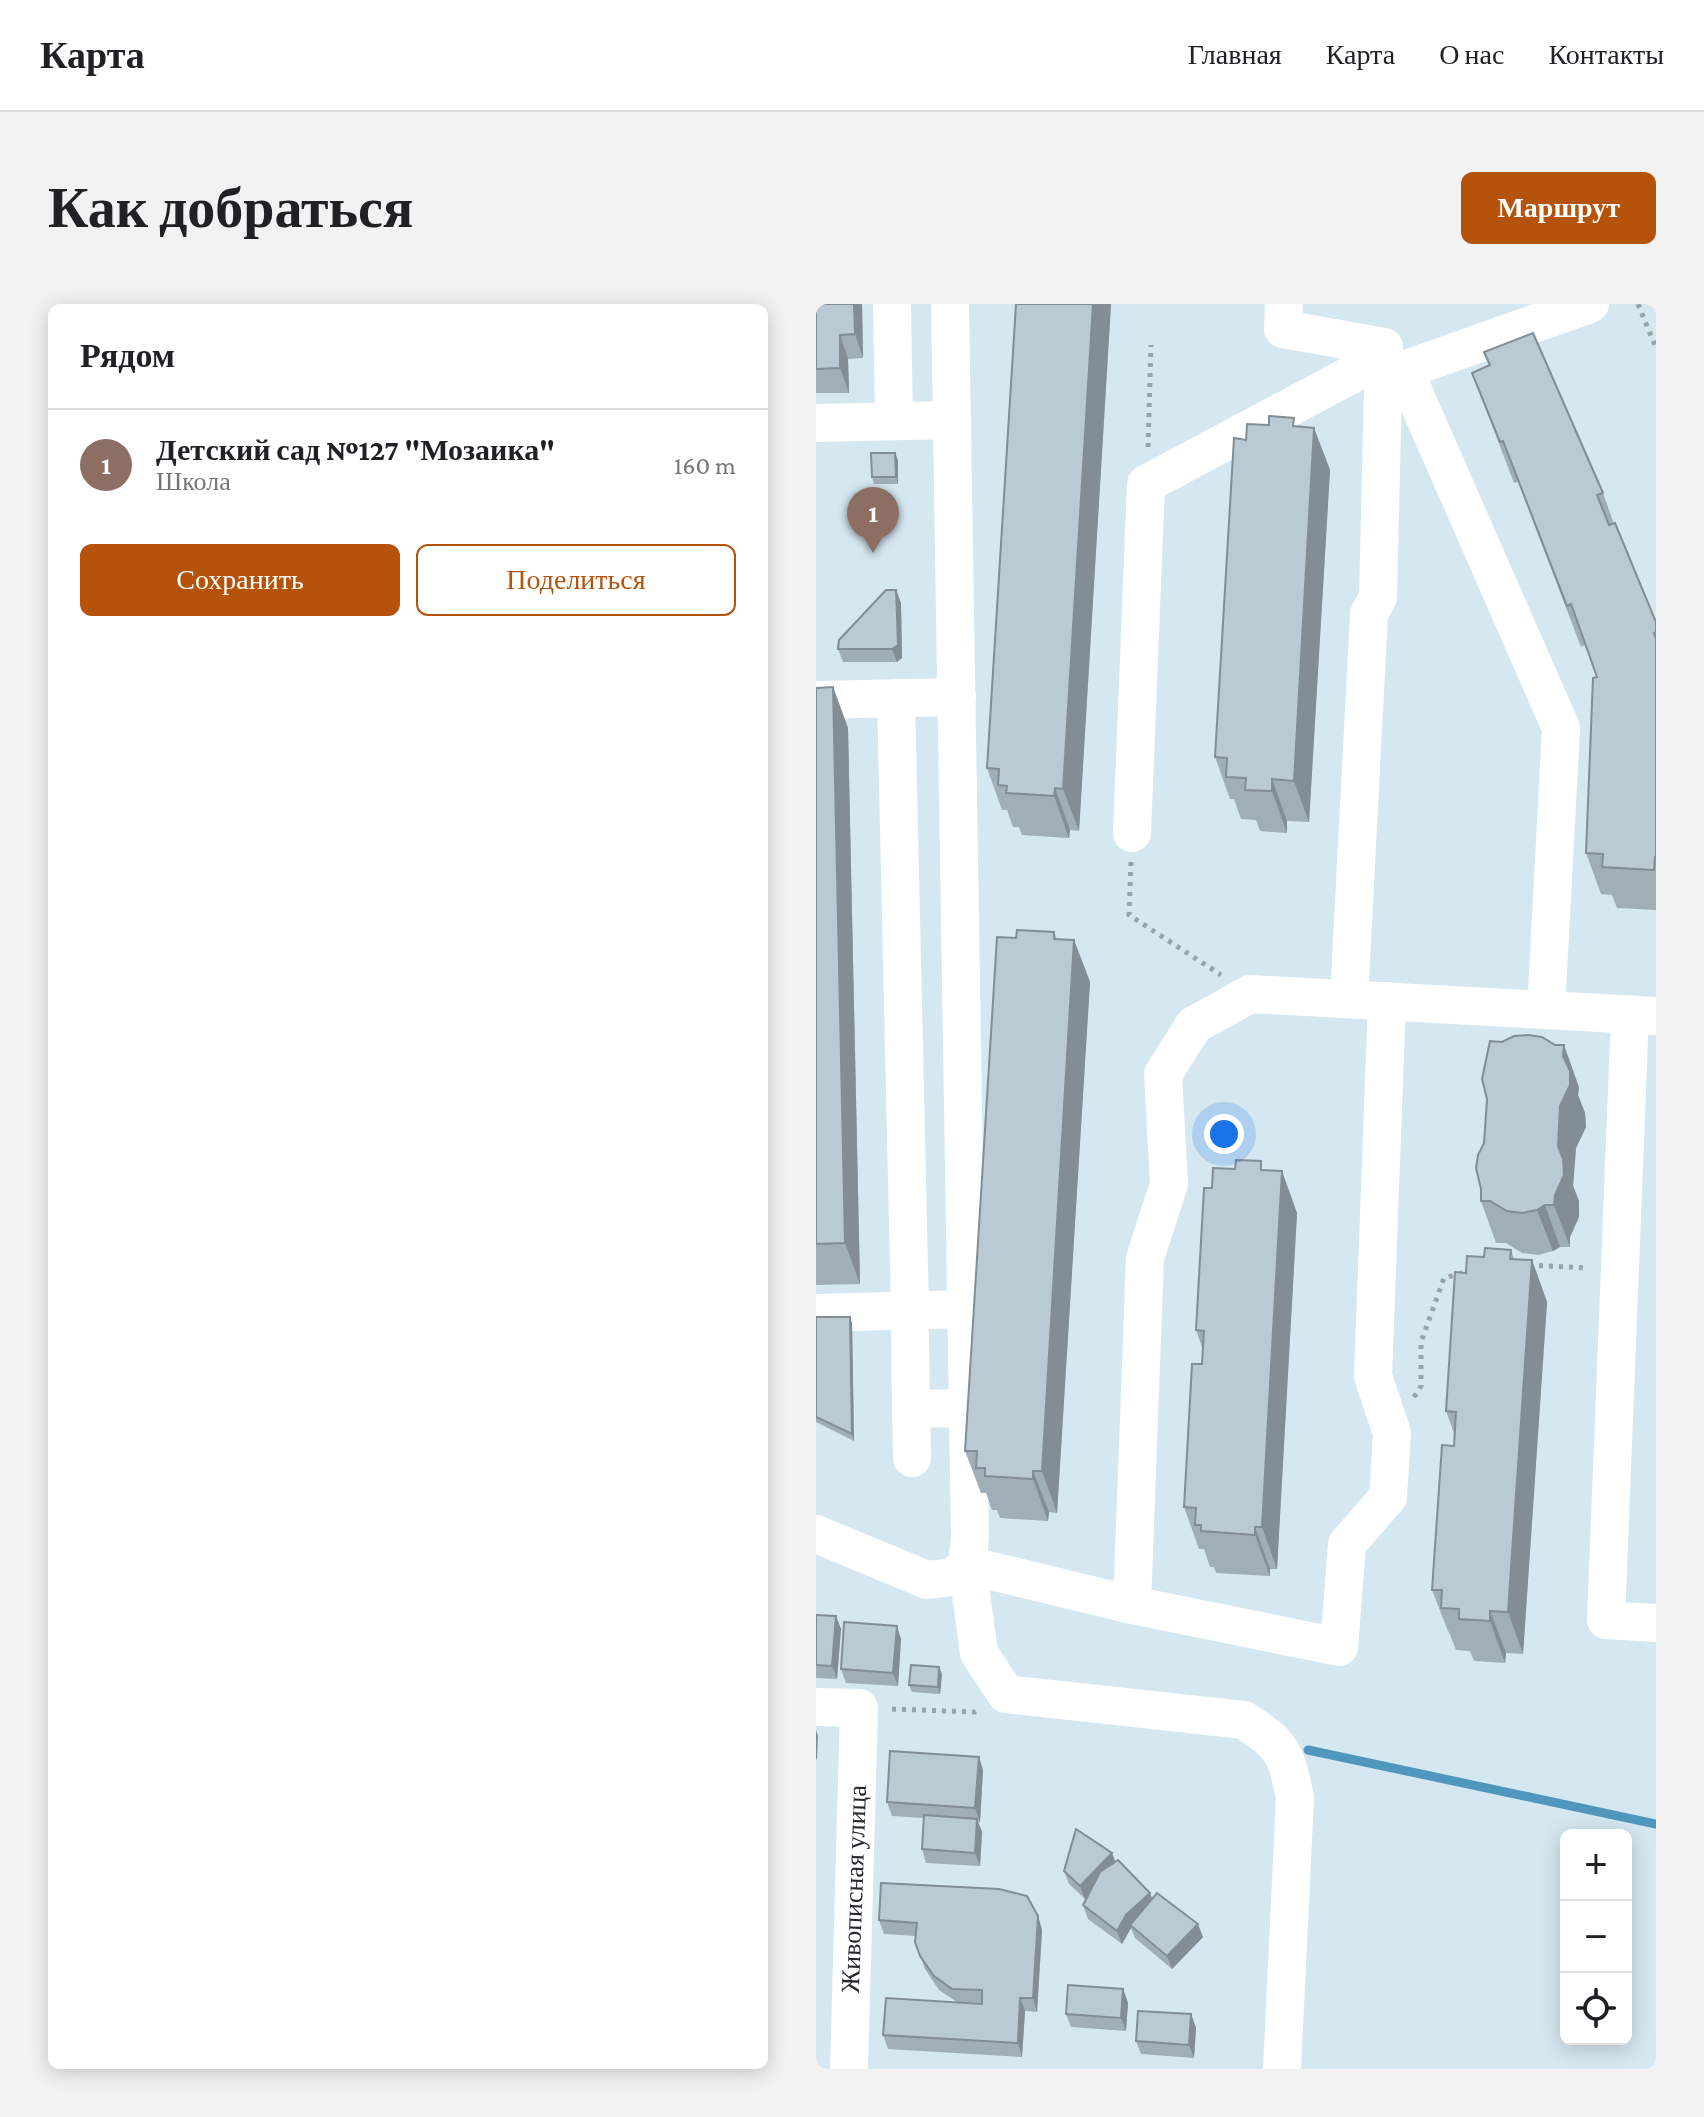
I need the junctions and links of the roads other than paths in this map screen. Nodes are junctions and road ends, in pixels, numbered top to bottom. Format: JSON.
{"nodes":[{"id":1,"x":892,"y":304,"type":"edge"},
{"id":2,"x":950,"y":304,"type":"edge"},
{"id":3,"x":1284,"y":304,"type":"edge"},
{"id":4,"x":1590,"y":304,"type":"edge"},
{"id":5,"x":1394,"y":370,"type":"junction"},
{"id":6,"x":952,"y":420,"type":"junction"},
{"id":7,"x":894,"y":421,"type":"junction"},
{"id":8,"x":816,"y":423,"type":"edge"},
{"id":9,"x":957,"y":697,"type":"junction"},
{"id":10,"x":896,"y":698,"type":"junction"},
{"id":11,"x":816,"y":700,"type":"edge"},
{"id":12,"x":1132,"y":833,"type":"road end"},
{"id":13,"x":1349,"y":999,"type":"junction"},
{"id":14,"x":1387,"y":1001,"type":"junction"},
{"id":15,"x":1546,"y":1010,"type":"junction"},
{"id":16,"x":1643,"y":1015,"type":"edge"},
{"id":17,"x":967,"y":1309,"type":"junction"},
{"id":18,"x":816,"y":1313,"type":"edge"},
{"id":19,"x":910,"y":1322,"type":"junction"},
{"id":20,"x":968,"y":1408,"type":"junction"},
{"id":21,"x":911,"y":1409,"type":"junction"},
{"id":22,"x":912,"y":1458,"type":"dead end"},
{"id":23,"x":816,"y":1534,"type":"edge"},
{"id":24,"x":960,"y":1571,"type":"junction"},
{"id":25,"x":1132,"y":1605,"type":"junction"},
{"id":26,"x":1656,"y":1623,"type":"edge"},
{"id":27,"x":816,"y":1707,"type":"edge"},
{"id":28,"x":849,"y":2069,"type":"edge"},
{"id":29,"x":1282,"y":2069,"type":"edge"}],
"edges":[{"from":1,"to":7,"type":"street"},
{"from":2,"to":6,"type":"street"},
{"from":3,"to":5,"type":"street"},
{"from":4,"to":5,"type":"street"},
{"from":5,"to":12,"type":"street"},
{"from":5,"to":13,"type":"street"},
{"from":5,"to":15,"type":"street"},
{"from":6,"to":7,"type":"street"},
{"from":6,"to":9,"type":"street"},
{"from":7,"to":8,"type":"street"},
{"from":9,"to":10,"type":"street"},
{"from":9,"to":17,"type":"street"},
{"from":10,"to":11,"type":"street"},
{"from":10,"to":19,"type":"street"},
{"from":13,"to":14,"type":"street"},
{"from":13,"to":25,"type":"street"},
{"from":14,"to":15,"type":"street"},
{"from":14,"to":25,"type":"street"},
{"from":15,"to":16,"type":"street"},
{"from":16,"to":26,"type":"street"},
{"from":17,"to":19,"type":"street"},
{"from":17,"to":20,"type":"street"},
{"from":18,"to":19,"type":"street"},
{"from":19,"to":21,"type":"street"},
{"from":20,"to":21,"type":"street"},
{"from":20,"to":24,"type":"street"},
{"from":21,"to":22,"type":"street"},
{"from":23,"to":24,"type":"street"},
{"from":24,"to":25,"type":"street"},
{"from":24,"to":29,"type":"street"},
{"from":27,"to":28,"type":"street","name":"Живописная улица"}]}
